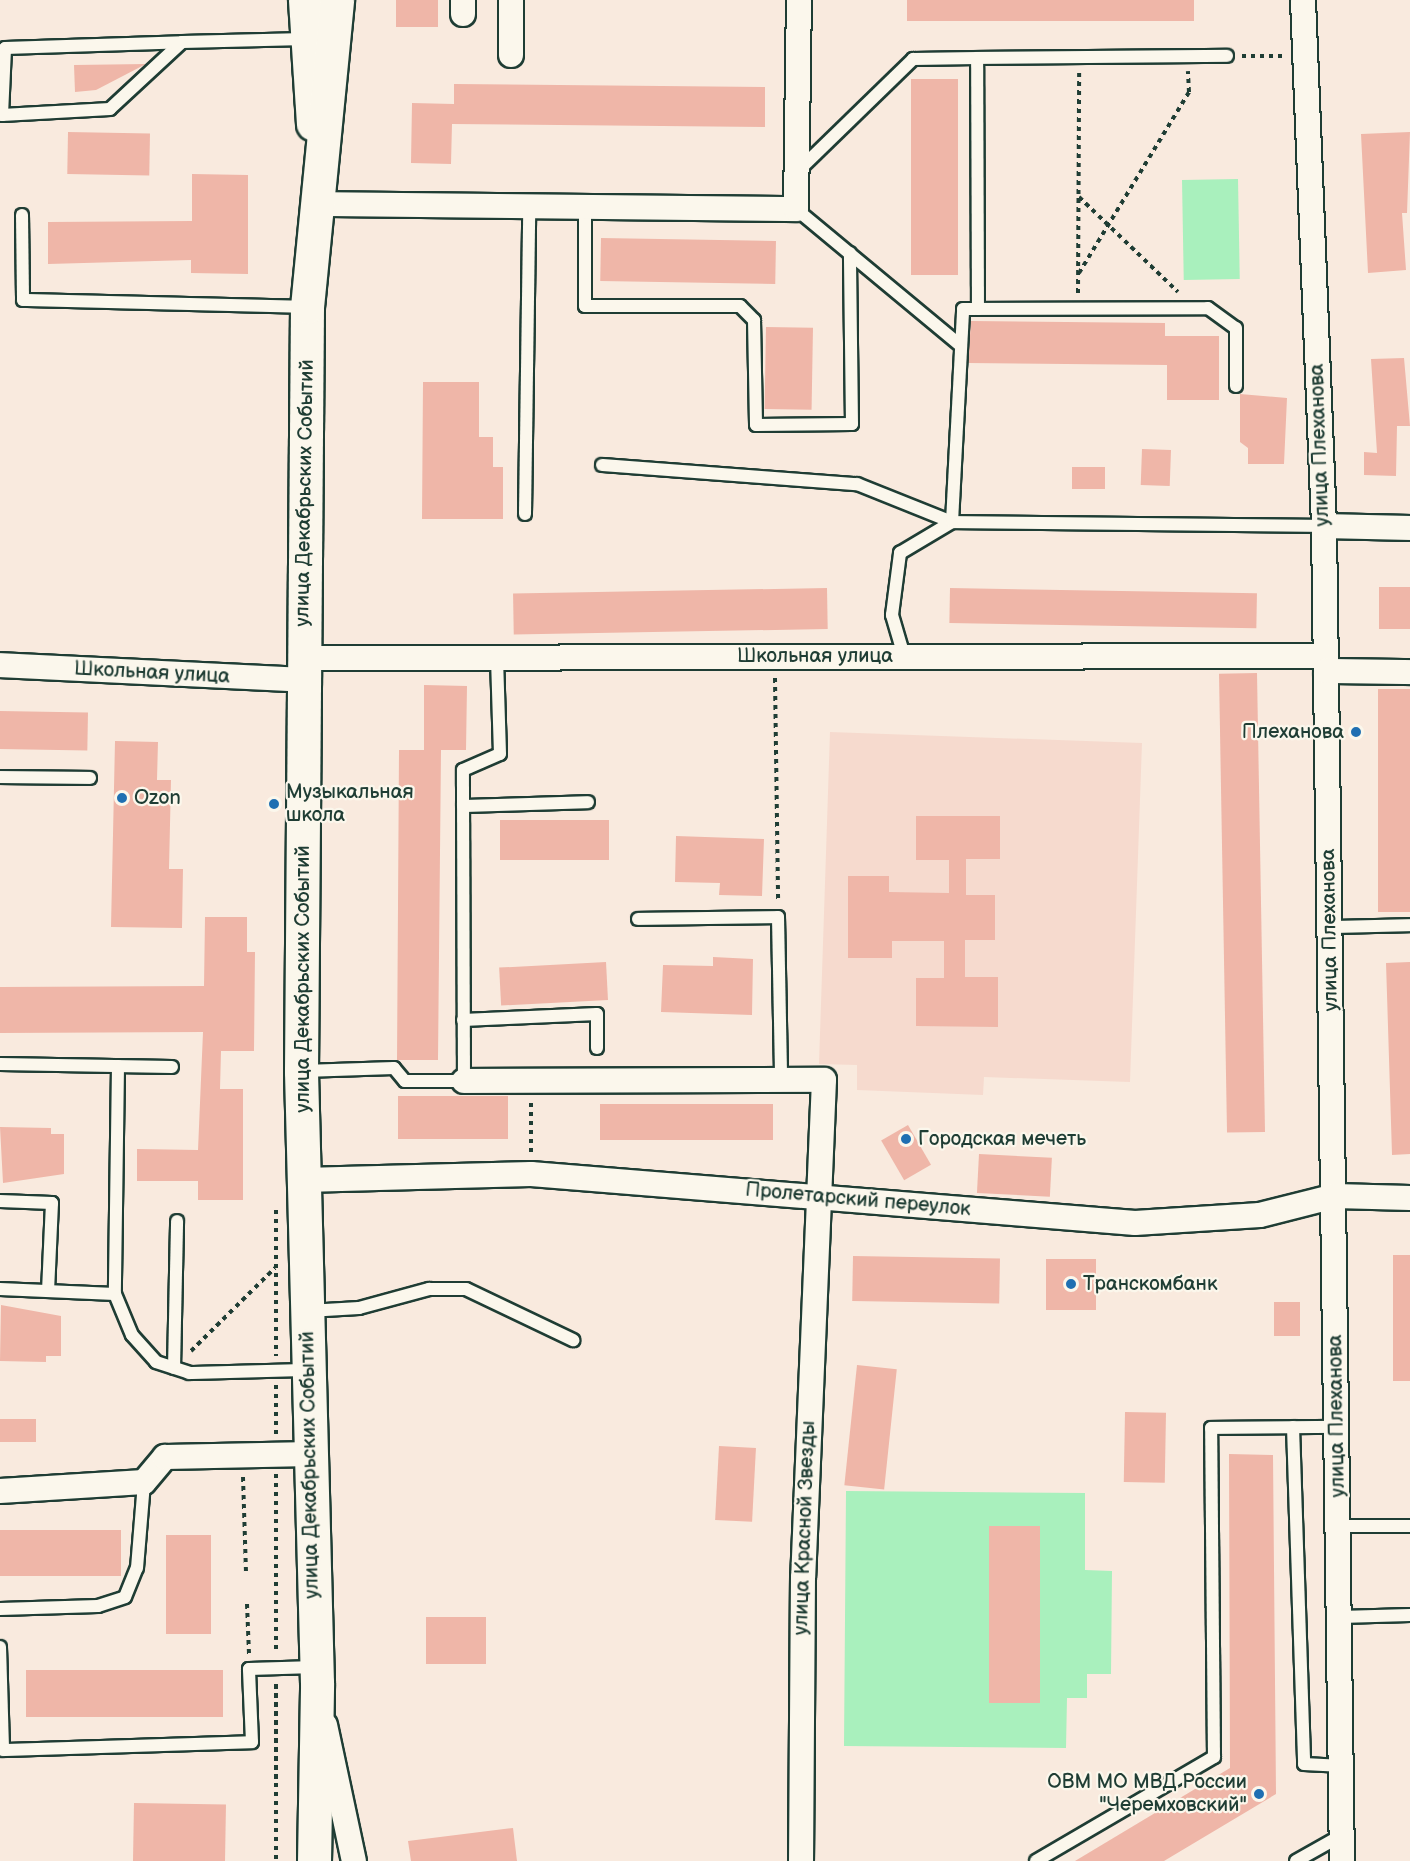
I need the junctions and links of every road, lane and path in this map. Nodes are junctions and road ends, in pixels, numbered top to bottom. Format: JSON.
{"nodes":[{"id":1,"x":305,"y":0,"type":"edge"},
{"id":2,"x":337,"y":0,"type":"edge"},
{"id":3,"x":511,"y":0,"type":"edge"},
{"id":4,"x":799,"y":0,"type":"edge"},
{"id":5,"x":1304,"y":0,"type":"edge"},
{"id":6,"x":307,"y":39,"type":"junction"},
{"id":7,"x":182,"y":42,"type":"junction"},
{"id":8,"x":512,"y":55,"type":"dead end"},
{"id":9,"x":1187,"y":56,"type":"junction"},
{"id":10,"x":1227,"y":56,"type":"joint"},
{"id":11,"x":1290,"y":56,"type":"dead end"},
{"id":12,"x":1079,"y":57,"type":"junction"},
{"id":13,"x":976,"y":58,"type":"junction"},
{"id":14,"x":797,"y":173,"type":"junction"},
{"id":15,"x":1079,"y":197,"type":"junction"},
{"id":16,"x":318,"y":204,"type":"junction"},
{"id":17,"x":529,"y":209,"type":"junction"},
{"id":18,"x":585,"y":209,"type":"junction"},
{"id":19,"x":796,"y":209,"type":"junction"},
{"id":20,"x":22,"y":215,"type":"dead end"},
{"id":21,"x":1108,"y":225,"type":"junction"},
{"id":22,"x":850,"y":253,"type":"junction"},
{"id":23,"x":1078,"y":273,"type":"junction"},
{"id":24,"x":307,"y":307,"type":"junction"},
{"id":25,"x":1195,"y":308,"type":"junction"},
{"id":26,"x":978,"y":309,"type":"junction"},
{"id":27,"x":1078,"y":309,"type":"junction"},
{"id":28,"x":961,"y":346,"type":"junction"},
{"id":29,"x":1236,"y":386,"type":"dead end"},
{"id":30,"x":602,"y":465,"type":"dead end"},
{"id":31,"x":525,"y":514,"type":"dead end"},
{"id":32,"x":952,"y":522,"type":"junction"},
{"id":33,"x":1324,"y":526,"type":"junction"},
{"id":34,"x":1410,"y":528,"type":"edge"},
{"id":35,"x":775,"y":656,"type":"junction"},
{"id":36,"x":904,"y":656,"type":"junction"},
{"id":37,"x":497,"y":657,"type":"junction"},
{"id":38,"x":1325,"y":664,"type":"junction"},
{"id":39,"x":0,"y":665,"type":"edge"},
{"id":40,"x":304,"y":669,"type":"junction"},
{"id":41,"x":1410,"y":672,"type":"edge"},
{"id":42,"x":0,"y":777,"type":"edge"},
{"id":43,"x":90,"y":778,"type":"dead end"},
{"id":44,"x":588,"y":802,"type":"dead end"},
{"id":45,"x":463,"y":806,"type":"junction"},
{"id":46,"x":778,"y":917,"type":"junction"},
{"id":47,"x":638,"y":919,"type":"dead end"},
{"id":48,"x":1410,"y":925,"type":"edge"},
{"id":49,"x":1330,"y":927,"type":"junction"},
{"id":50,"x":463,"y":1020,"type":"junction"},
{"id":51,"x":597,"y":1048,"type":"dead end"},
{"id":52,"x":0,"y":1064,"type":"edge"},
{"id":53,"x":118,"y":1066,"type":"junction"},
{"id":54,"x":172,"y":1067,"type":"dead end"},
{"id":55,"x":301,"y":1071,"type":"junction"},
{"id":56,"x":781,"y":1080,"type":"junction"},
{"id":57,"x":464,"y":1081,"type":"junction"},
{"id":58,"x":532,"y":1082,"type":"junction"},
{"id":59,"x":531,"y":1174,"type":"junction"},
{"id":60,"x":289,"y":1188,"type":"junction"},
{"id":61,"x":819,"y":1196,"type":"junction"},
{"id":62,"x":1335,"y":1196,"type":"junction"},
{"id":63,"x":1410,"y":1198,"type":"edge"},
{"id":64,"x":0,"y":1201,"type":"edge"},
{"id":65,"x":177,"y":1221,"type":"dead end"},
{"id":66,"x":276,"y":1267,"type":"junction"},
{"id":67,"x":0,"y":1289,"type":"edge"},
{"id":68,"x":48,"y":1291,"type":"junction"},
{"id":69,"x":116,"y":1294,"type":"junction"},
{"id":70,"x":307,"y":1311,"type":"junction"},
{"id":71,"x":573,"y":1340,"type":"dead end"},
{"id":72,"x":174,"y":1368,"type":"junction"},
{"id":73,"x":308,"y":1370,"type":"junction"},
{"id":74,"x":276,"y":1371,"type":"junction"},
{"id":75,"x":1293,"y":1427,"type":"junction"},
{"id":76,"x":1337,"y":1427,"type":"junction"},
{"id":77,"x":311,"y":1454,"type":"junction"},
{"id":78,"x":242,"y":1455,"type":"junction"},
{"id":79,"x":276,"y":1455,"type":"junction"},
{"id":80,"x":144,"y":1482,"type":"junction"},
{"id":81,"x":0,"y":1491,"type":"edge"},
{"id":82,"x":1338,"y":1526,"type":"junction"},
{"id":83,"x":1410,"y":1527,"type":"edge"},
{"id":84,"x":246,"y":1573,"type":"dead end"},
{"id":85,"x":247,"y":1604,"type":"dead end"},
{"id":86,"x":0,"y":1609,"type":"edge"},
{"id":87,"x":1410,"y":1615,"type":"edge"},
{"id":88,"x":1340,"y":1617,"type":"junction"},
{"id":89,"x":0,"y":1647,"type":"edge"},
{"id":90,"x":276,"y":1668,"type":"junction"},
{"id":91,"x":249,"y":1669,"type":"junction"},
{"id":92,"x":316,"y":1675,"type":"junction"},
{"id":93,"x":1343,"y":1766,"type":"junction"},
{"id":94,"x":1345,"y":1833,"type":"junction"},
{"id":95,"x":276,"y":1861,"type":"edge"},
{"id":96,"x":314,"y":1861,"type":"edge"},
{"id":97,"x":354,"y":1861,"type":"edge"},
{"id":98,"x":801,"y":1861,"type":"edge"},
{"id":99,"x":1036,"y":1861,"type":"edge"},
{"id":100,"x":1296,"y":1861,"type":"edge"},
{"id":101,"x":1342,"y":1861,"type":"edge"}],
"edges":[{"from":1,"to":6,"type":"street","name":"улица Декабрьских Событий"},
{"from":2,"to":16,"type":"street","name":"улица Декабрьских Событий"},
{"from":3,"to":8,"type":"street"},
{"from":4,"to":14,"type":"street"},
{"from":5,"to":33,"type":"street","name":"улица Плеханова"},
{"from":6,"to":7,"type":"lane"},
{"from":6,"to":16,"type":"street","name":"улица Декабрьских Событий"},
{"from":7,"to":7,"type":"lane"},
{"from":9,"to":10,"type":"lane"},
{"from":9,"to":12,"type":"lane"},
{"from":9,"to":21,"type":"path"},
{"from":10,"to":11,"type":"path"},
{"from":12,"to":13,"type":"lane"},
{"from":12,"to":15,"type":"path"},
{"from":13,"to":14,"type":"lane"},
{"from":13,"to":26,"type":"lane"},
{"from":14,"to":19,"type":"street"},
{"from":15,"to":21,"type":"path"},
{"from":15,"to":23,"type":"path"},
{"from":16,"to":17,"type":"street"},
{"from":16,"to":24,"type":"street","name":"улица Декабрьских Событий"},
{"from":17,"to":18,"type":"street"},
{"from":17,"to":31,"type":"lane"},
{"from":18,"to":19,"type":"street"},
{"from":18,"to":22,"type":"lane"},
{"from":19,"to":22,"type":"lane"},
{"from":20,"to":24,"type":"lane"},
{"from":21,"to":23,"type":"path"},
{"from":21,"to":25,"type":"path"},
{"from":22,"to":28,"type":"lane"},
{"from":23,"to":27,"type":"path"},
{"from":24,"to":40,"type":"street","name":"улица Декабрьских Событий"},
{"from":25,"to":27,"type":"lane"},
{"from":25,"to":29,"type":"lane"},
{"from":26,"to":27,"type":"lane"},
{"from":26,"to":28,"type":"lane"},
{"from":28,"to":32,"type":"lane"},
{"from":30,"to":32,"type":"lane"},
{"from":32,"to":33,"type":"lane"},
{"from":32,"to":36,"type":"lane"},
{"from":33,"to":34,"type":"street"},
{"from":33,"to":38,"type":"street","name":"улица Плеханова"},
{"from":35,"to":36,"type":"street","name":"Школьная улица"},
{"from":35,"to":37,"type":"street","name":"Школьная улица"},
{"from":35,"to":46,"type":"path"},
{"from":36,"to":38,"type":"street","name":"Школьная улица"},
{"from":37,"to":40,"type":"street","name":"Школьная улица"},
{"from":37,"to":45,"type":"lane"},
{"from":38,"to":41,"type":"street","name":"Школьная улица"},
{"from":38,"to":49,"type":"street","name":"улица Плеханова"},
{"from":39,"to":40,"type":"street","name":"Школьная улица"},
{"from":40,"to":55,"type":"street","name":"улица Декабрьских Событий"},
{"from":42,"to":43,"type":"lane"},
{"from":44,"to":45,"type":"lane"},
{"from":45,"to":50,"type":"lane"},
{"from":46,"to":47,"type":"lane"},
{"from":46,"to":56,"type":"lane"},
{"from":48,"to":49,"type":"lane"},
{"from":49,"to":62,"type":"street","name":"улица Плеханова"},
{"from":50,"to":51,"type":"lane"},
{"from":50,"to":57,"type":"lane"},
{"from":52,"to":53,"type":"lane"},
{"from":53,"to":54,"type":"lane"},
{"from":53,"to":69,"type":"lane"},
{"from":55,"to":57,"type":"lane"},
{"from":55,"to":60,"type":"street","name":"улица Декабрьских Событий"},
{"from":56,"to":58,"type":"street"},
{"from":56,"to":61,"type":"street","name":"улица Красной Звезды"},
{"from":57,"to":58,"type":"street"},
{"from":58,"to":59,"type":"path"},
{"from":59,"to":60,"type":"street","name":"Пролетарский переулок"},
{"from":59,"to":61,"type":"street","name":"Пролетарский переулок"},
{"from":60,"to":66,"type":"path"},
{"from":60,"to":70,"type":"street","name":"улица Декабрьских Событий"},
{"from":61,"to":62,"type":"street","name":"Пролетарский переулок"},
{"from":61,"to":98,"type":"street","name":"улица Красной Звезды"},
{"from":62,"to":63,"type":"street","name":"Пролетарский переулок"},
{"from":62,"to":76,"type":"street","name":"улица Плеханова"},
{"from":64,"to":68,"type":"lane"},
{"from":65,"to":72,"type":"lane"},
{"from":66,"to":72,"type":"path"},
{"from":66,"to":74,"type":"path"},
{"from":67,"to":68,"type":"lane"},
{"from":68,"to":69,"type":"lane"},
{"from":69,"to":72,"type":"lane"},
{"from":70,"to":71,"type":"lane"},
{"from":70,"to":73,"type":"street","name":"улица Декабрьских Событий"},
{"from":72,"to":74,"type":"lane"},
{"from":73,"to":74,"type":"lane"},
{"from":73,"to":77,"type":"street","name":"улица Декабрьских Событий"},
{"from":74,"to":79,"type":"path"},
{"from":75,"to":76,"type":"lane"},
{"from":75,"to":93,"type":"lane"},
{"from":75,"to":99,"type":"lane"},
{"from":76,"to":82,"type":"street","name":"улица Плеханова"},
{"from":77,"to":79,"type":"street"},
{"from":77,"to":92,"type":"street","name":"улица Декабрьских Событий"},
{"from":78,"to":79,"type":"street"},
{"from":78,"to":80,"type":"street"},
{"from":78,"to":84,"type":"path"},
{"from":79,"to":90,"type":"path"},
{"from":80,"to":81,"type":"street"},
{"from":80,"to":86,"type":"lane"},
{"from":82,"to":83,"type":"lane"},
{"from":82,"to":88,"type":"street","name":"улица Плеханова"},
{"from":85,"to":91,"type":"path"},
{"from":87,"to":88,"type":"lane"},
{"from":88,"to":93,"type":"street","name":"улица Плеханова"},
{"from":89,"to":91,"type":"lane"},
{"from":90,"to":91,"type":"lane"},
{"from":90,"to":92,"type":"lane"},
{"from":90,"to":95,"type":"path"},
{"from":92,"to":96,"type":"street","name":"улица Декабрьских Событий"},
{"from":92,"to":97,"type":"street","name":"улица Декабрьских Событий"},
{"from":93,"to":94,"type":"street","name":"улица Плеханова"},
{"from":94,"to":100,"type":"lane"},
{"from":94,"to":101,"type":"street","name":"улица Плеханова"}]}
